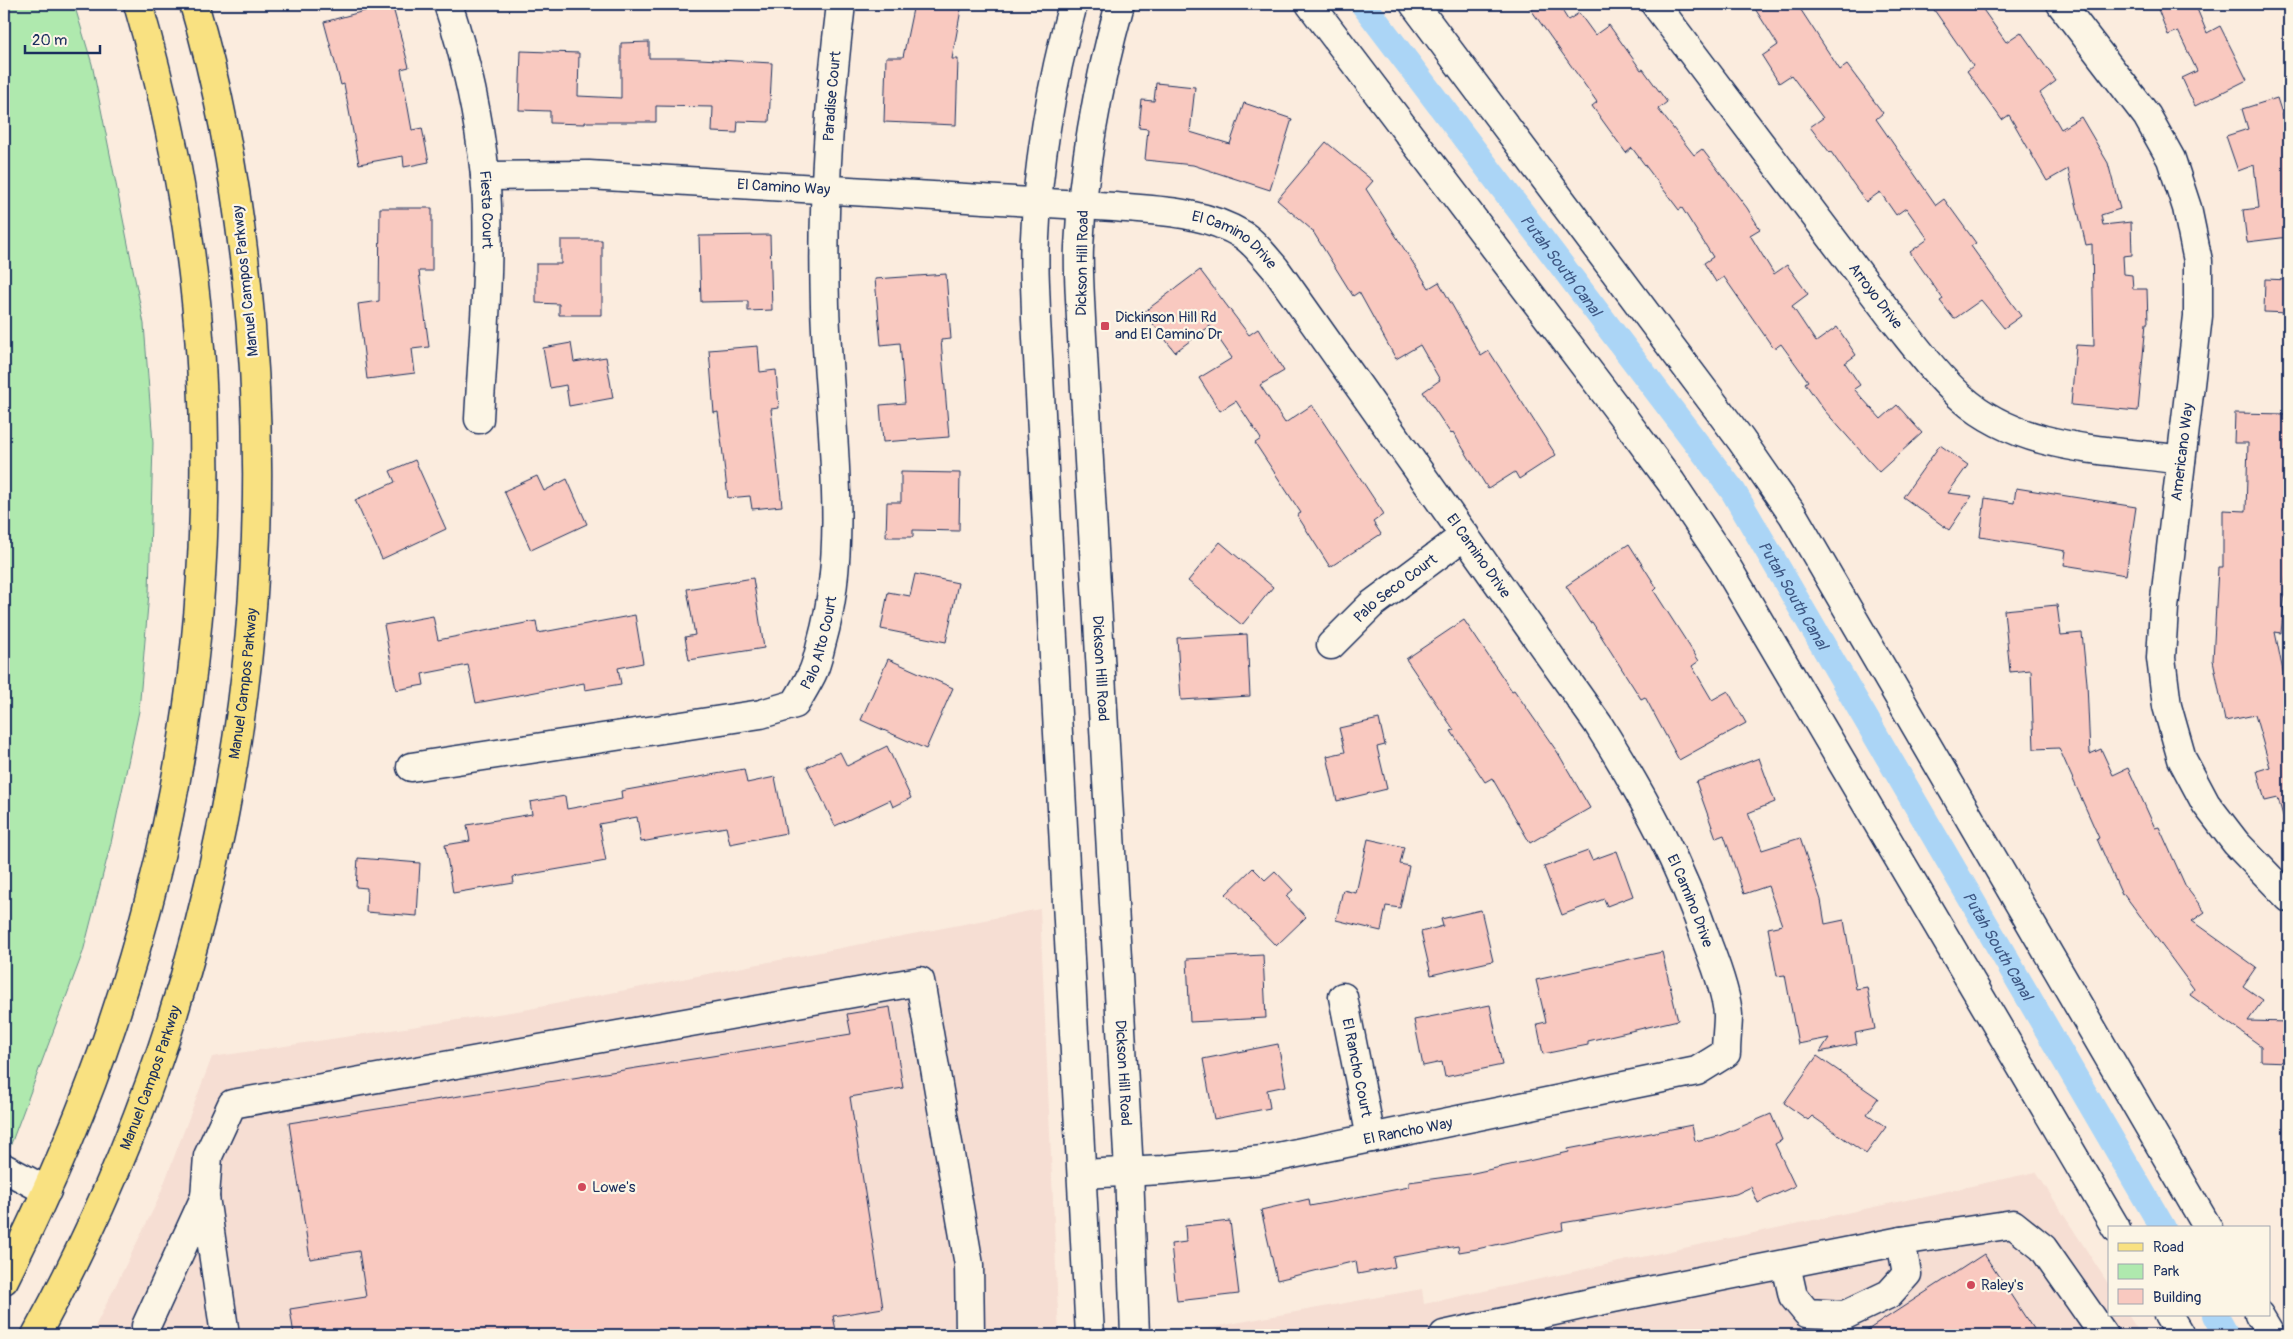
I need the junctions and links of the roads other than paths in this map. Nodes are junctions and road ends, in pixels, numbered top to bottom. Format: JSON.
{"nodes":[{"id":1,"x":138,"y":4,"type":"edge"},
{"id":2,"x":194,"y":4,"type":"edge"},
{"id":3,"x":448,"y":4,"type":"edge"},
{"id":4,"x":841,"y":4,"type":"edge"},
{"id":5,"x":1073,"y":4,"type":"edge"},
{"id":6,"x":1120,"y":4,"type":"edge"},
{"id":7,"x":1310,"y":4,"type":"edge"},
{"id":8,"x":1414,"y":4,"type":"edge"},
{"id":9,"x":1655,"y":4,"type":"edge"},
{"id":10,"x":2061,"y":4,"type":"edge"},
{"id":11,"x":485,"y":176,"type":"junction"},
{"id":12,"x":827,"y":189,"type":"junction"},
{"id":13,"x":1037,"y":202,"type":"junction"},
{"id":14,"x":1082,"y":205,"type":"junction"},
{"id":15,"x":479,"y":419,"type":"dead end"},
{"id":16,"x":2181,"y":460,"type":"junction"},
{"id":17,"x":1465,"y":535,"type":"junction"},
{"id":18,"x":1331,"y":645,"type":"dead end"},
{"id":19,"x":411,"y":767,"type":"dead end"},
{"id":20,"x":2289,"y":898,"type":"edge"},
{"id":21,"x":1342,"y":997,"type":"dead end"},
{"id":22,"x":1726,"y":1053,"type":"joint"},
{"id":23,"x":1371,"y":1138,"type":"junction"},
{"id":24,"x":4,"y":1168,"type":"edge"},
{"id":25,"x":1129,"y":1171,"type":"junction"},
{"id":26,"x":1082,"y":1174,"type":"junction"},
{"id":27,"x":47,"y":1191,"type":"junction"},
{"id":28,"x":205,"y":1197,"type":"junction"},
{"id":29,"x":2115,"y":1226,"type":"edge"},
{"id":30,"x":2207,"y":1226,"type":"edge"},
{"id":31,"x":1901,"y":1241,"type":"junction"},
{"id":32,"x":1786,"y":1264,"type":"junction"},
{"id":33,"x":4,"y":1280,"type":"edge"},
{"id":34,"x":2169,"y":1316,"type":"edge"},
{"id":35,"x":2260,"y":1316,"type":"edge"},
{"id":36,"x":145,"y":1332,"type":"edge"},
{"id":37,"x":36,"y":1335,"type":"edge"},
{"id":38,"x":225,"y":1335,"type":"edge"},
{"id":39,"x":970,"y":1335,"type":"edge"},
{"id":40,"x":1090,"y":1335,"type":"edge"},
{"id":41,"x":1135,"y":1335,"type":"edge"},
{"id":42,"x":1444,"y":1335,"type":"edge"},
{"id":43,"x":2104,"y":1335,"type":"edge"},
{"id":44,"x":2180,"y":1335,"type":"edge"},
{"id":45,"x":2271,"y":1335,"type":"edge"}],
"edges":[{"from":1,"to":27,"type":"main road"},
{"from":2,"to":37,"type":"main road","name":"Manuel Campos Parkway"},
{"from":3,"to":11,"type":"street","name":"Fiesta Court"},
{"from":4,"to":12,"type":"street","name":"Paradise Court"},
{"from":5,"to":13,"type":"street"},
{"from":6,"to":14,"type":"street","name":"Dickson Hill Road"},
{"from":7,"to":29,"type":"street"},
{"from":8,"to":30,"type":"street"},
{"from":9,"to":16,"type":"street","name":"Arroyo Drive"},
{"from":10,"to":16,"type":"street","name":"Americano Way"},
{"from":11,"to":12,"type":"street","name":"El Camino Way"},
{"from":11,"to":15,"type":"street","name":"Fiesta Court"},
{"from":12,"to":13,"type":"street","name":"El Camino Way"},
{"from":12,"to":19,"type":"street","name":"Palo Alto Court"},
{"from":13,"to":14,"type":"street","name":"El Camino Way"},
{"from":13,"to":26,"type":"street"},
{"from":14,"to":17,"type":"street","name":"El Camino Drive"},
{"from":14,"to":25,"type":"street","name":"Dickson Hill Road"},
{"from":16,"to":20,"type":"street","name":"Americano Way"},
{"from":17,"to":18,"type":"street","name":"Palo Seco Court"},
{"from":17,"to":22,"type":"street","name":"El Camino Drive"},
{"from":21,"to":23,"type":"street","name":"El Rancho Court"},
{"from":22,"to":23,"type":"street","name":"El Rancho Way"},
{"from":23,"to":25,"type":"street","name":"El Rancho Way"},
{"from":24,"to":27,"type":"street"},
{"from":25,"to":26,"type":"street","name":"El Rancho Way"},
{"from":25,"to":41,"type":"street","name":"Dickson Hill Road"},
{"from":26,"to":40,"type":"street"},
{"from":27,"to":33,"type":"main road"},
{"from":28,"to":36,"type":"street"},
{"from":28,"to":38,"type":"street"},
{"from":28,"to":39,"type":"street"},
{"from":31,"to":32,"type":"street"},
{"from":31,"to":32,"type":"street"},
{"from":31,"to":43,"type":"street"},
{"from":32,"to":42,"type":"street"},
{"from":34,"to":44,"type":"street"},
{"from":35,"to":45,"type":"street"}]}
